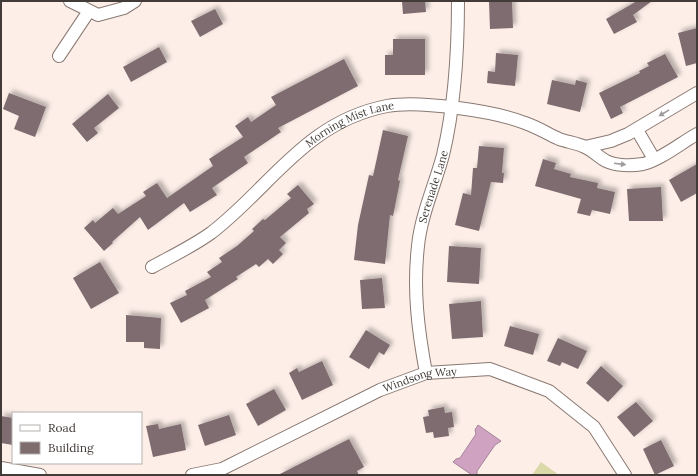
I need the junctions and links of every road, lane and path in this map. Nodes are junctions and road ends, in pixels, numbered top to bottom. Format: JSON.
{"nodes":[{"id":1,"x":70,"y":1,"type":"edge"},
{"id":2,"x":135,"y":1,"type":"edge"},
{"id":3,"x":458,"y":1,"type":"edge"},
{"id":4,"x":89,"y":11,"type":"junction"},
{"id":5,"x":59,"y":56,"type":"dead end"},
{"id":6,"x":697,"y":93,"type":"edge"},
{"id":7,"x":451,"y":108,"type":"junction"},
{"id":8,"x":637,"y":130,"type":"junction"},
{"id":9,"x":697,"y":134,"type":"edge"},
{"id":10,"x":586,"y":147,"type":"junction"},
{"id":11,"x":654,"y":159,"type":"junction"},
{"id":12,"x":152,"y":267,"type":"dead end"},
{"id":13,"x":426,"y":373,"type":"junction"},
{"id":14,"x":1,"y":468,"type":"edge"},
{"id":15,"x":40,"y":475,"type":"edge"},
{"id":16,"x":192,"y":475,"type":"edge"},
{"id":17,"x":625,"y":475,"type":"edge"}],
"edges":[{"from":1,"to":4,"type":"street"},
{"from":2,"to":4,"type":"street"},
{"from":3,"to":7,"type":"street","name":"Serenade Lane"},
{"from":4,"to":5,"type":"street"},
{"from":6,"to":8,"type":"street","one_way":true},
{"from":7,"to":10,"type":"street","name":"Morning Mist Lane"},
{"from":7,"to":12,"type":"street","name":"Morning Mist Lane"},
{"from":7,"to":13,"type":"street","name":"Serenade Lane"},
{"from":8,"to":10,"type":"street"},
{"from":8,"to":11,"type":"street"},
{"from":9,"to":11,"type":"street","name":"Morning Mist Lane"},
{"from":10,"to":11,"type":"street","name":"Morning Mist Lane","one_way":true},
{"from":13,"to":16,"type":"street","name":"Windsong Way"},
{"from":13,"to":17,"type":"street","name":"Windsong Way"},
{"from":14,"to":15,"type":"street"}]}
